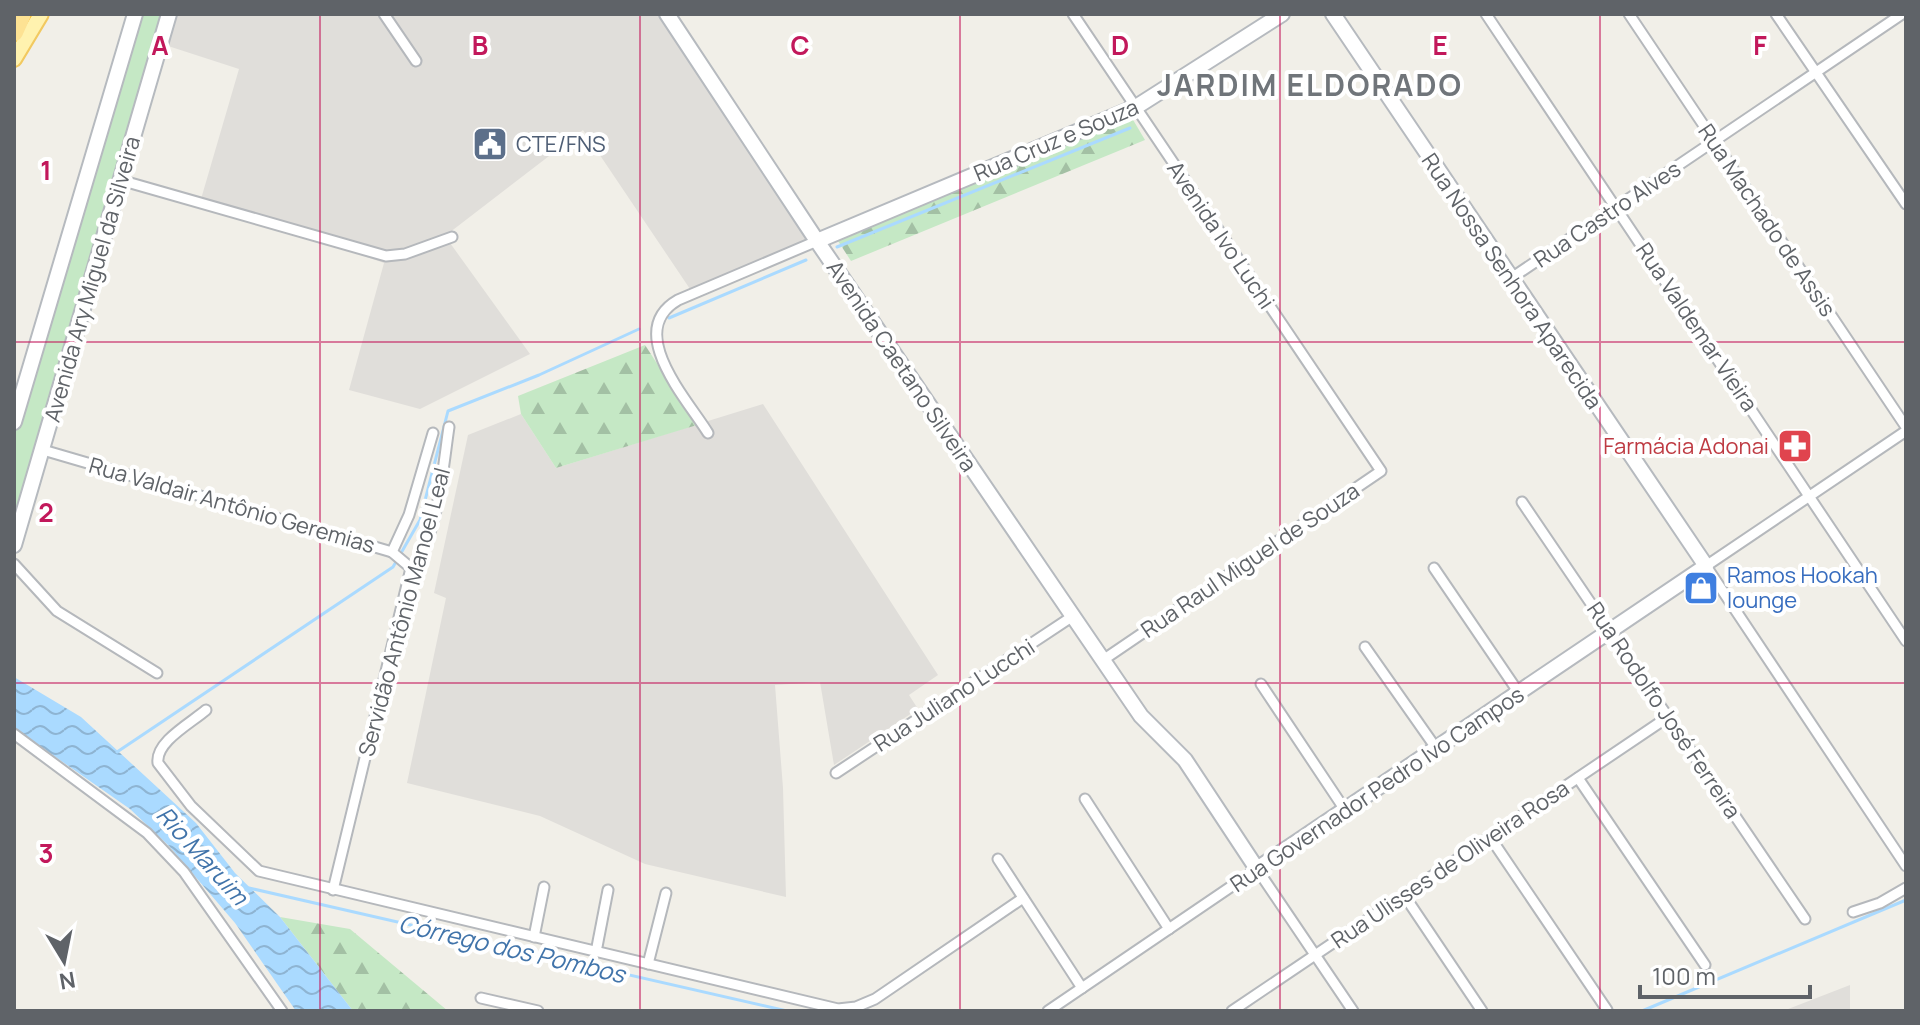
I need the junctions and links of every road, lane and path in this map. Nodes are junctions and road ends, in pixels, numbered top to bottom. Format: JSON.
{"nodes":[{"id":1,"x":22,"y":14,"type":"edge"},
{"id":2,"x":41,"y":14,"type":"edge"},
{"id":3,"x":135,"y":14,"type":"edge"},
{"id":4,"x":169,"y":14,"type":"edge"},
{"id":5,"x":384,"y":14,"type":"edge"},
{"id":6,"x":667,"y":14,"type":"edge"},
{"id":7,"x":1073,"y":14,"type":"edge"},
{"id":8,"x":1282,"y":14,"type":"edge"},
{"id":9,"x":1333,"y":14,"type":"edge"},
{"id":10,"x":1486,"y":14,"type":"edge"},
{"id":11,"x":1629,"y":14,"type":"edge"},
{"id":12,"x":1776,"y":14,"type":"edge"},
{"id":13,"x":1902,"y":14,"type":"edge"},
{"id":14,"x":14,"y":29,"type":"edge"},
{"id":15,"x":14,"y":59,"type":"edge"},
{"id":16,"x":416,"y":61,"type":"dead end"},
{"id":17,"x":1815,"y":72,"type":"junction"},
{"id":18,"x":1136,"y":107,"type":"junction"},
{"id":19,"x":1714,"y":141,"type":"junction"},
{"id":20,"x":120,"y":180,"type":"junction"},
{"id":21,"x":1906,"y":204,"type":"edge"},
{"id":22,"x":1616,"y":207,"type":"junction"},
{"id":23,"x":452,"y":237,"type":"dead end"},
{"id":24,"x":817,"y":241,"type":"junction"},
{"id":25,"x":1510,"y":279,"type":"junction"},
{"id":26,"x":14,"y":422,"type":"edge"},
{"id":27,"x":449,"y":427,"type":"dead end"},
{"id":28,"x":1906,"y":429,"type":"edge"},
{"id":29,"x":433,"y":433,"type":"dead end"},
{"id":30,"x":708,"y":433,"type":"dead end"},
{"id":31,"x":43,"y":450,"type":"junction"},
{"id":32,"x":1370,"y":455,"type":"joint"},
{"id":33,"x":1810,"y":495,"type":"junction"},
{"id":34,"x":1522,"y":502,"type":"dead end"},
{"id":35,"x":14,"y":545,"type":"edge"},
{"id":36,"x":393,"y":553,"type":"junction"},
{"id":37,"x":14,"y":564,"type":"edge"},
{"id":38,"x":1706,"y":566,"type":"junction"},
{"id":39,"x":410,"y":567,"type":"junction"},
{"id":40,"x":1434,"y":568,"type":"dead end"},
{"id":41,"x":1073,"y":616,"type":"junction"},
{"id":42,"x":1610,"y":631,"type":"junction"},
{"id":43,"x":1906,"y":641,"type":"edge"},
{"id":44,"x":1365,"y":647,"type":"dead end"},
{"id":45,"x":1103,"y":660,"type":"junction"},
{"id":46,"x":157,"y":673,"type":"dead end"},
{"id":47,"x":1261,"y":684,"type":"dead end"},
{"id":48,"x":1519,"y":693,"type":"junction"},
{"id":49,"x":206,"y":710,"type":"dead end"},
{"id":50,"x":1668,"y":717,"type":"junction"},
{"id":51,"x":14,"y":734,"type":"edge"},
{"id":52,"x":1436,"y":748,"type":"junction"},
{"id":53,"x":836,"y":773,"type":"dead end"},
{"id":54,"x":1578,"y":778,"type":"junction"},
{"id":55,"x":1085,"y":799,"type":"dead end"},
{"id":56,"x":1345,"y":810,"type":"junction"},
{"id":57,"x":1490,"y":837,"type":"junction"},
{"id":58,"x":998,"y":859,"type":"dead end"},
{"id":59,"x":1906,"y":866,"type":"edge"},
{"id":60,"x":1257,"y":869,"type":"junction"},
{"id":61,"x":544,"y":887,"type":"dead end"},
{"id":62,"x":1906,"y":888,"type":"edge"},
{"id":63,"x":333,"y":890,"type":"junction"},
{"id":64,"x":608,"y":890,"type":"dead end"},
{"id":65,"x":666,"y":893,"type":"dead end"},
{"id":66,"x":1404,"y":895,"type":"junction"},
{"id":67,"x":1023,"y":898,"type":"junction"},
{"id":68,"x":1853,"y":912,"type":"dead end"},
{"id":69,"x":1805,"y":919,"type":"dead end"},
{"id":70,"x":1169,"y":929,"type":"junction"},
{"id":71,"x":534,"y":937,"type":"junction"},
{"id":72,"x":596,"y":952,"type":"junction"},
{"id":73,"x":1315,"y":955,"type":"junction"},
{"id":74,"x":648,"y":964,"type":"junction"},
{"id":75,"x":1705,"y":965,"type":"dead end"},
{"id":76,"x":1082,"y":988,"type":"junction"},
{"id":77,"x":481,"y":998,"type":"dead end"},
{"id":78,"x":1607,"y":1010,"type":"edge"},
{"id":79,"x":282,"y":1011,"type":"edge"},
{"id":80,"x":538,"y":1011,"type":"edge"},
{"id":81,"x":1048,"y":1011,"type":"edge"},
{"id":82,"x":1232,"y":1011,"type":"edge"},
{"id":83,"x":1353,"y":1011,"type":"edge"},
{"id":84,"x":1482,"y":1011,"type":"edge"}],
"edges":[{"from":1,"to":14,"type":"highway"},
{"from":2,"to":15,"type":"main road"},
{"from":3,"to":26,"type":"street","name":"Avenida Ary Miguel da Silveira"},
{"from":4,"to":20,"type":"street","name":"Avenida Ary Miguel da Silveira"},
{"from":5,"to":16,"type":"street"},
{"from":6,"to":24,"type":"street","name":"Avenida Caetano Silveira"},
{"from":7,"to":18,"type":"street","name":"Avenida Ivo Luchi"},
{"from":8,"to":18,"type":"street","name":"Rua Cruz e Souza"},
{"from":9,"to":25,"type":"street","name":"Rua Nossa Senhora Aparecida"},
{"from":10,"to":22,"type":"street","name":"Rua Valdemar Vieira"},
{"from":11,"to":19,"type":"street","name":"Rua Machado de Assis"},
{"from":12,"to":17,"type":"street"},
{"from":13,"to":17,"type":"street","name":"Rua Castro Alves"},
{"from":17,"to":19,"type":"street","name":"Rua Castro Alves"},
{"from":17,"to":21,"type":"street"},
{"from":18,"to":24,"type":"street","name":"Rua Cruz e Souza"},
{"from":18,"to":32,"type":"street","name":"Avenida Ivo Luchi"},
{"from":19,"to":22,"type":"street","name":"Rua Castro Alves"},
{"from":19,"to":28,"type":"street","name":"Rua Machado de Assis"},
{"from":20,"to":23,"type":"street"},
{"from":20,"to":31,"type":"street","name":"Avenida Ary Miguel da Silveira"},
{"from":22,"to":25,"type":"street","name":"Rua Castro Alves"},
{"from":22,"to":33,"type":"street","name":"Rua Valdemar Vieira"},
{"from":24,"to":30,"type":"street"},
{"from":24,"to":41,"type":"street","name":"Avenida Caetano Silveira"},
{"from":25,"to":38,"type":"street","name":"Rua Nossa Senhora Aparecida"},
{"from":27,"to":39,"type":"street","name":"Servidão Antônio Manoel Leal"},
{"from":28,"to":33,"type":"street"},
{"from":29,"to":36,"type":"street","name":"Rua Valdair Antônio Geremias"},
{"from":31,"to":35,"type":"street","name":"Avenida Ary Miguel da Silveira"},
{"from":31,"to":36,"type":"street","name":"Rua Valdair Antônio Geremias"},
{"from":32,"to":45,"type":"street","name":"Rua Raul Miguel de Souza"},
{"from":33,"to":38,"type":"street"},
{"from":33,"to":43,"type":"street","name":"Rua Valdemar Vieira"},
{"from":34,"to":42,"type":"street","name":"Rua Rodolfo José Ferreira"},
{"from":36,"to":39,"type":"street"},
{"from":37,"to":46,"type":"street"},
{"from":38,"to":42,"type":"street","name":"Rua Governador Pedro Ivo Campos"},
{"from":38,"to":59,"type":"street","name":"Rua Nossa Senhora Aparecida"},
{"from":39,"to":63,"type":"street","name":"Servidão Antônio Manoel Leal"},
{"from":40,"to":48,"type":"street"},
{"from":41,"to":45,"type":"street","name":"Avenida Caetano Silveira"},
{"from":41,"to":53,"type":"street","name":"Rua Juliano Lucchi"},
{"from":42,"to":48,"type":"street","name":"Rua Governador Pedro Ivo Campos"},
{"from":42,"to":50,"type":"street","name":"Rua Rodolfo José Ferreira"},
{"from":44,"to":52,"type":"street"},
{"from":45,"to":60,"type":"street","name":"Avenida Caetano Silveira"},
{"from":47,"to":56,"type":"street"},
{"from":48,"to":52,"type":"street","name":"Rua Governador Pedro Ivo Campos"},
{"from":49,"to":63,"type":"street"},
{"from":50,"to":54,"type":"street","name":"Rua Ulisses de Oliveira Rosa"},
{"from":50,"to":69,"type":"street","name":"Rua Rodolfo José Ferreira"},
{"from":51,"to":79,"type":"street"},
{"from":52,"to":56,"type":"street","name":"Rua Governador Pedro Ivo Campos"},
{"from":54,"to":57,"type":"street","name":"Rua Ulisses de Oliveira Rosa"},
{"from":54,"to":75,"type":"street"},
{"from":55,"to":70,"type":"street"},
{"from":56,"to":60,"type":"street","name":"Rua Governador Pedro Ivo Campos"},
{"from":57,"to":66,"type":"street","name":"Rua Ulisses de Oliveira Rosa"},
{"from":57,"to":78,"type":"street"},
{"from":58,"to":67,"type":"street"},
{"from":60,"to":70,"type":"street","name":"Rua Governador Pedro Ivo Campos"},
{"from":60,"to":73,"type":"street"},
{"from":61,"to":71,"type":"street"},
{"from":62,"to":68,"type":"street"},
{"from":63,"to":71,"type":"street"},
{"from":64,"to":72,"type":"street"},
{"from":65,"to":74,"type":"street"},
{"from":66,"to":73,"type":"street","name":"Rua Ulisses de Oliveira Rosa"},
{"from":66,"to":84,"type":"street"},
{"from":67,"to":74,"type":"street"},
{"from":67,"to":76,"type":"street"},
{"from":70,"to":76,"type":"street","name":"Rua Governador Pedro Ivo Campos"},
{"from":71,"to":72,"type":"street"},
{"from":72,"to":74,"type":"street"},
{"from":73,"to":82,"type":"street","name":"Rua Ulisses de Oliveira Rosa"},
{"from":73,"to":83,"type":"street"},
{"from":76,"to":81,"type":"street","name":"Rua Governador Pedro Ivo Campos"},
{"from":77,"to":80,"type":"street"}]}
